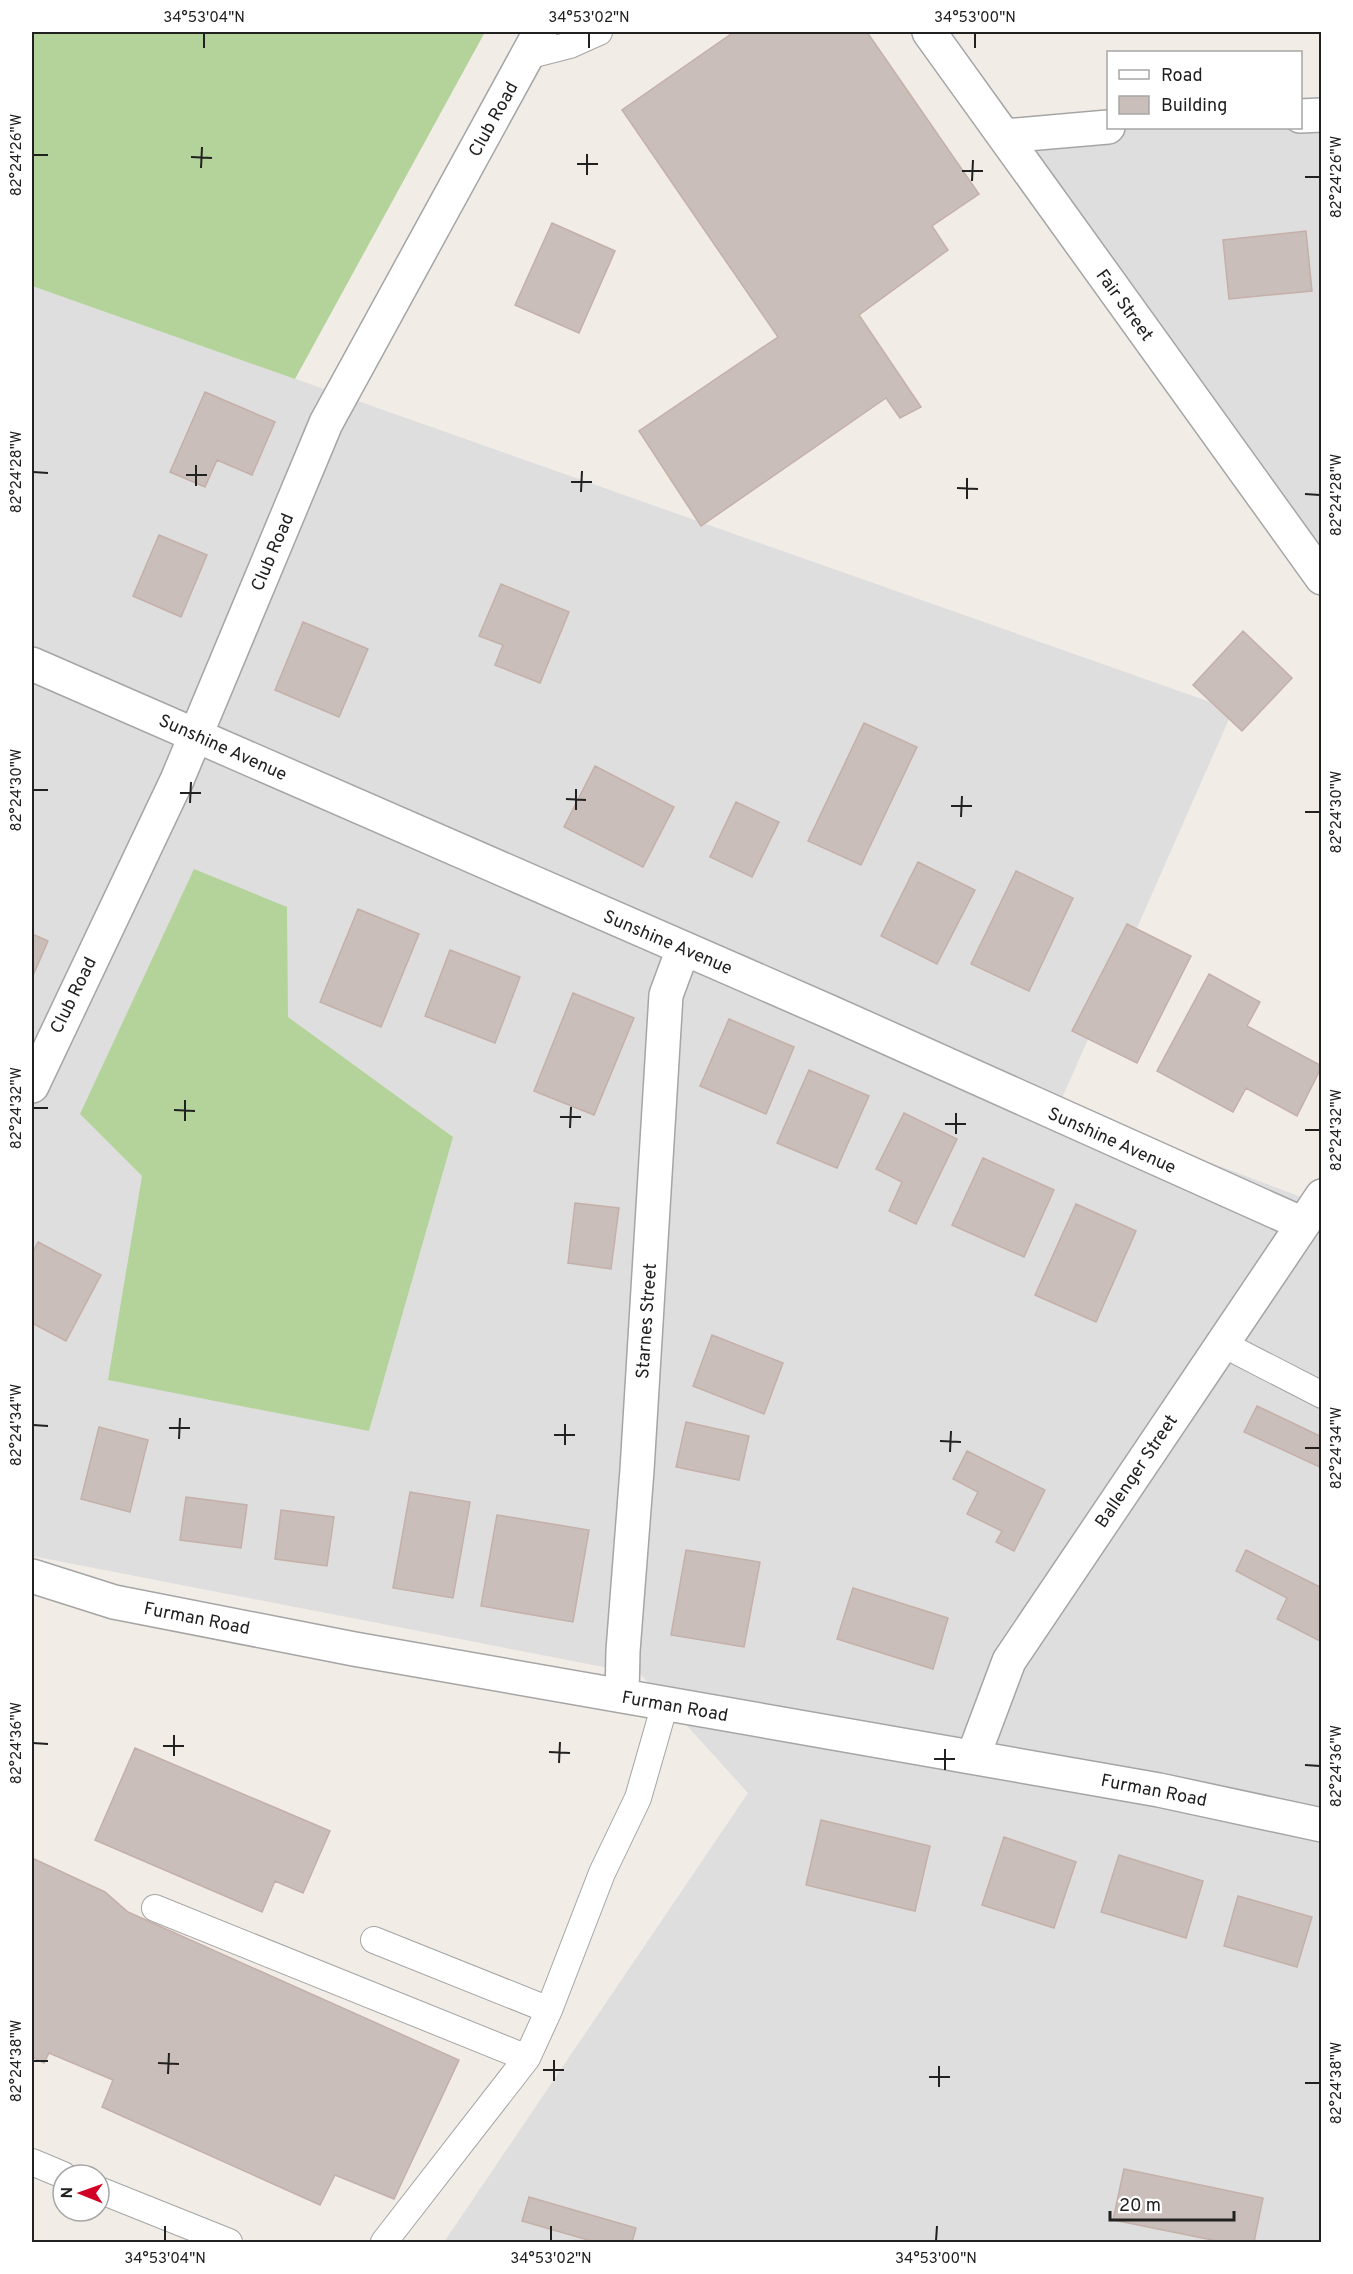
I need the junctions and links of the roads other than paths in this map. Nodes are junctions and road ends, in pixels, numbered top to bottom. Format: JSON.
{"nodes":[{"id":1,"x":599,"y":32,"type":"edge"},
{"id":2,"x":929,"y":32,"type":"edge"},
{"id":3,"x":534,"y":44,"type":"edge"},
{"id":4,"x":1322,"y":115,"type":"edge"},
{"id":5,"x":1302,"y":116,"type":"edge"},
{"id":6,"x":1107,"y":127,"type":"edge"},
{"id":7,"x":1004,"y":136,"type":"junction"},
{"id":8,"x":1322,"y":578,"type":"edge"},
{"id":9,"x":32,"y":664,"type":"edge"},
{"id":10,"x":195,"y":735,"type":"junction"},
{"id":11,"x":683,"y":949,"type":"junction"},
{"id":12,"x":32,"y":1086,"type":"edge"},
{"id":13,"x":1322,"y":1196,"type":"edge"},
{"id":14,"x":1303,"y":1224,"type":"junction"},
{"id":15,"x":1221,"y":1343,"type":"junction"},
{"id":16,"x":1322,"y":1395,"type":"edge"},
{"id":17,"x":32,"y":1576,"type":"edge"},
{"id":18,"x":622,"y":1696,"type":"junction"},
{"id":19,"x":665,"y":1704,"type":"junction"},
{"id":20,"x":973,"y":1757,"type":"junction"},
{"id":21,"x":1322,"y":1825,"type":"edge"},
{"id":22,"x":155,"y":1908,"type":"dead end"},
{"id":23,"x":374,"y":1940,"type":"dead end"},
{"id":24,"x":549,"y":2010,"type":"junction"},
{"id":25,"x":527,"y":2058,"type":"junction"},
{"id":26,"x":32,"y":2162,"type":"edge"},
{"id":27,"x":51,"y":2170,"type":"edge"},
{"id":28,"x":111,"y":2195,"type":"edge"},
{"id":29,"x":229,"y":2242,"type":"edge"},
{"id":30,"x":384,"y":2242,"type":"edge"}],
"edges":[{"from":1,"to":3,"type":"lane"},
{"from":2,"to":7,"type":"street","name":"Fair Street"},
{"from":3,"to":10,"type":"street","name":"Club Road"},
{"from":4,"to":5,"type":"street"},
{"from":6,"to":7,"type":"street"},
{"from":7,"to":8,"type":"street","name":"Fair Street"},
{"from":9,"to":10,"type":"street","name":"Sunshine Avenue"},
{"from":10,"to":11,"type":"street","name":"Sunshine Avenue"},
{"from":10,"to":12,"type":"street","name":"Club Road"},
{"from":11,"to":14,"type":"street","name":"Sunshine Avenue"},
{"from":11,"to":18,"type":"street","name":"Starnes Street"},
{"from":13,"to":14,"type":"street","name":"Ballenger Street"},
{"from":14,"to":15,"type":"street","name":"Ballenger Street"},
{"from":15,"to":16,"type":"lane"},
{"from":15,"to":20,"type":"street","name":"Ballenger Street"},
{"from":17,"to":18,"type":"street","name":"Furman Road"},
{"from":18,"to":19,"type":"street","name":"Furman Road"},
{"from":19,"to":20,"type":"street","name":"Furman Road"},
{"from":19,"to":24,"type":"lane"},
{"from":20,"to":21,"type":"street","name":"Furman Road"},
{"from":22,"to":25,"type":"lane"},
{"from":23,"to":24,"type":"lane"},
{"from":24,"to":25,"type":"lane"},
{"from":25,"to":30,"type":"lane"},
{"from":26,"to":27,"type":"lane"},
{"from":28,"to":29,"type":"lane"}]}
